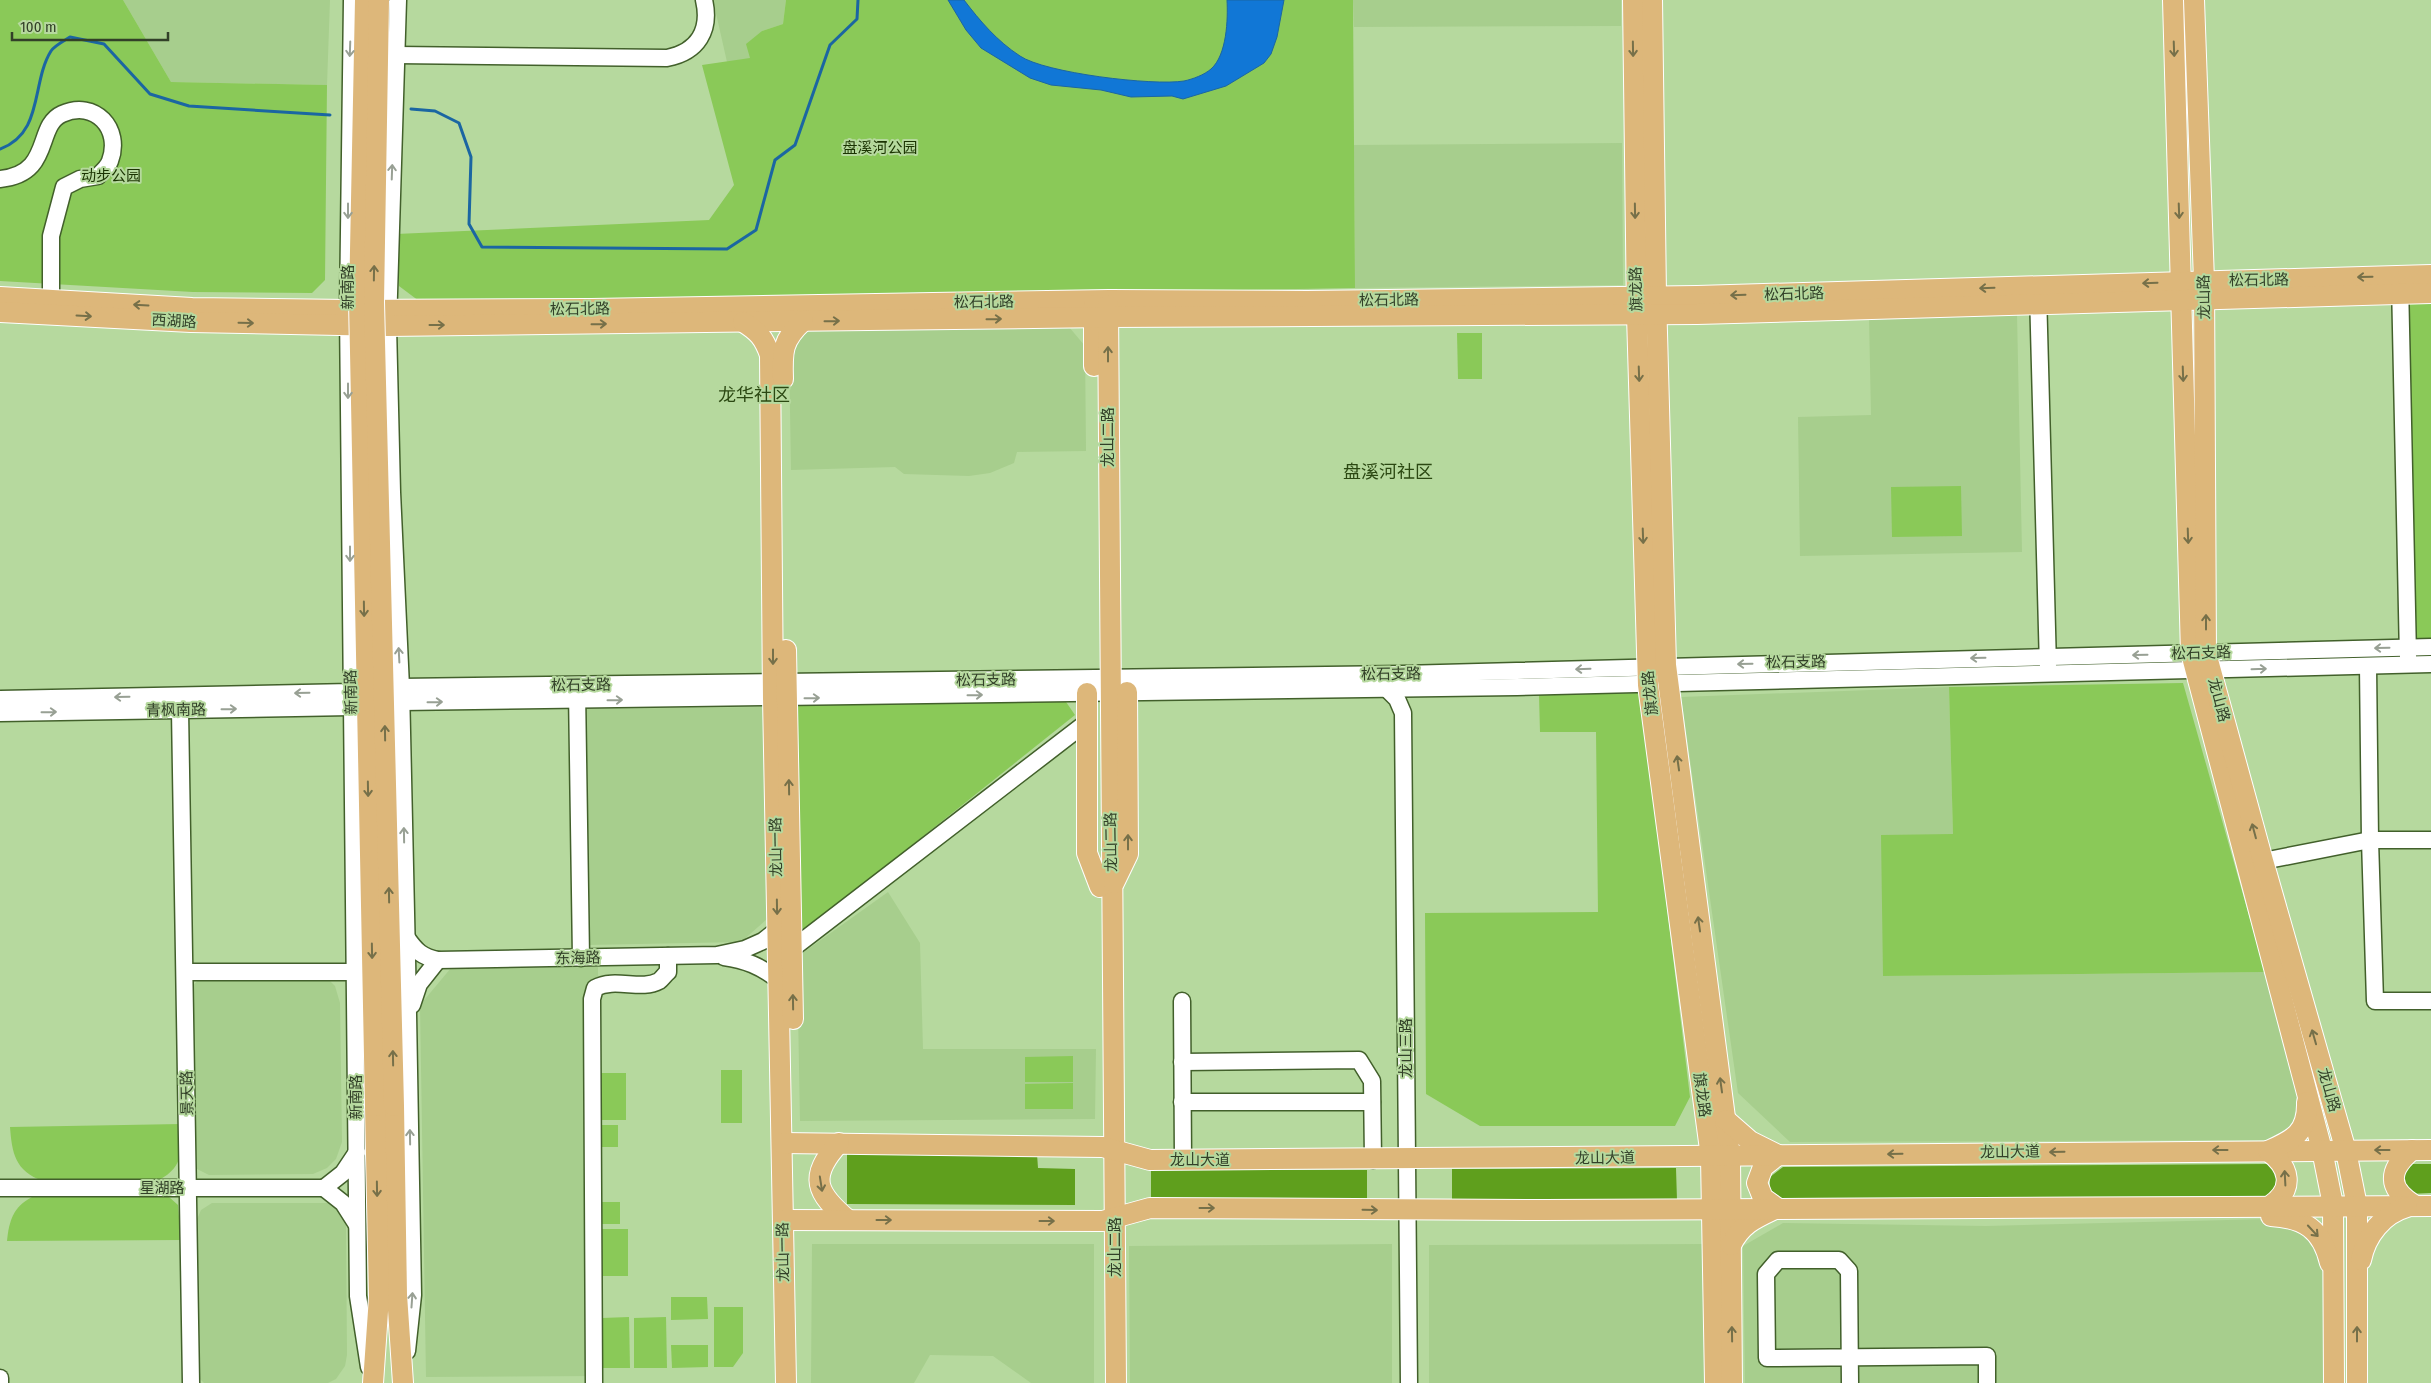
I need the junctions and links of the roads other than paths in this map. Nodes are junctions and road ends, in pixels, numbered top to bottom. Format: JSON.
{"nodes":[{"id":1,"x":352,"y":0,"type":"edge"},
{"id":2,"x":365,"y":0,"type":"edge"},
{"id":3,"x":379,"y":0,"type":"edge"},
{"id":4,"x":398,"y":0,"type":"edge"},
{"id":5,"x":704,"y":0,"type":"edge"},
{"id":6,"x":1633,"y":0,"type":"edge"},
{"id":7,"x":1652,"y":0,"type":"edge"},
{"id":8,"x":2173,"y":0,"type":"edge"},
{"id":9,"x":2194,"y":0,"type":"edge"},
{"id":10,"x":396,"y":55,"type":"junction"},
{"id":11,"x":0,"y":179,"type":"edge"},
{"id":12,"x":2431,"y":275,"type":"edge"},
{"id":13,"x":2400,"y":285,"type":"junction"},
{"id":14,"x":2204,"y":290,"type":"junction"},
{"id":15,"x":2181,"y":291,"type":"junction"},
{"id":16,"x":2431,"y":293,"type":"edge"},
{"id":17,"x":2038,"y":295,"type":"junction"},
{"id":18,"x":0,"y":297,"type":"edge"},
{"id":19,"x":1657,"y":305,"type":"junction"},
{"id":20,"x":1636,"y":306,"type":"junction"},
{"id":21,"x":51,"y":307,"type":"junction"},
{"id":22,"x":1101,"y":309,"type":"junction"},
{"id":23,"x":0,"y":312,"type":"edge"},
{"id":24,"x":348,"y":317,"type":"junction"},
{"id":25,"x":388,"y":318,"type":"junction"},
{"id":26,"x":803,"y":321,"type":"junction"},
{"id":27,"x":743,"y":322,"type":"junction"},
{"id":28,"x":2431,"y":647,"type":"edge"},
{"id":29,"x":2408,"y":648,"type":"junction"},
{"id":30,"x":2048,"y":657,"type":"junction"},
{"id":31,"x":2201,"y":662,"type":"junction"},
{"id":32,"x":2431,"y":664,"type":"edge"},
{"id":33,"x":2408,"y":665,"type":"junction"},
{"id":34,"x":2368,"y":666,"type":"junction"},
{"id":35,"x":2048,"y":674,"type":"junction"},
{"id":36,"x":1657,"y":675,"type":"junction"},
{"id":37,"x":1105,"y":688,"type":"junction"},
{"id":38,"x":1387,"y":689,"type":"junction"},
{"id":39,"x":1420,"y":689,"type":"junction"},
{"id":40,"x":780,"y":690,"type":"junction"},
{"id":41,"x":577,"y":693,"type":"junction"},
{"id":42,"x":401,"y":694,"type":"junction"},
{"id":43,"x":0,"y":698,"type":"edge"},
{"id":44,"x":351,"y":700,"type":"junction"},
{"id":45,"x":180,"y":710,"type":"junction"},
{"id":46,"x":1403,"y":712,"type":"junction"},
{"id":47,"x":0,"y":713,"type":"edge"},
{"id":48,"x":1087,"y":722,"type":"junction"},
{"id":49,"x":2370,"y":840,"type":"junction"},
{"id":50,"x":2431,"y":840,"type":"edge"},
{"id":51,"x":2263,"y":861,"type":"junction"},
{"id":52,"x":1106,"y":887,"type":"junction"},
{"id":53,"x":778,"y":930,"type":"junction"},
{"id":54,"x":407,"y":938,"type":"junction"},
{"id":55,"x":792,"y":949,"type":"junction"},
{"id":56,"x":745,"y":955,"type":"junction"},
{"id":57,"x":668,"y":956,"type":"junction"},
{"id":58,"x":581,"y":958,"type":"junction"},
{"id":59,"x":438,"y":960,"type":"junction"},
{"id":60,"x":186,"y":972,"type":"junction"},
{"id":61,"x":355,"y":972,"type":"junction"},
{"id":62,"x":778,"y":980,"type":"junction"},
{"id":63,"x":2431,"y":1000,"type":"edge"},
{"id":64,"x":1182,"y":1002,"type":"dead end"},
{"id":65,"x":408,"y":1014,"type":"junction"},
{"id":66,"x":1182,"y":1062,"type":"junction"},
{"id":67,"x":2307,"y":1095,"type":"junction"},
{"id":68,"x":1182,"y":1102,"type":"junction"},
{"id":69,"x":1372,"y":1102,"type":"junction"},
{"id":70,"x":385,"y":1106,"type":"junction"},
{"id":71,"x":1726,"y":1120,"type":"junction"},
{"id":72,"x":788,"y":1143,"type":"junction"},
{"id":73,"x":839,"y":1143,"type":"junction"},
{"id":74,"x":1109,"y":1149,"type":"junction"},
{"id":75,"x":2322,"y":1150,"type":"junction"},
{"id":76,"x":2422,"y":1150,"type":"edge"},
{"id":77,"x":2268,"y":1151,"type":"junction"},
{"id":78,"x":2346,"y":1151,"type":"junction"},
{"id":79,"x":357,"y":1152,"type":"junction"},
{"id":80,"x":1778,"y":1155,"type":"junction"},
{"id":81,"x":1721,"y":1157,"type":"junction"},
{"id":82,"x":1183,"y":1160,"type":"junction"},
{"id":83,"x":1373,"y":1160,"type":"junction"},
{"id":84,"x":1407,"y":1160,"type":"junction"},
{"id":85,"x":0,"y":1188,"type":"edge"},
{"id":86,"x":189,"y":1188,"type":"junction"},
{"id":87,"x":324,"y":1188,"type":"junction"},
{"id":88,"x":2333,"y":1205,"type":"junction"},
{"id":89,"x":2236,"y":1206,"type":"junction"},
{"id":90,"x":2270,"y":1206,"type":"junction"},
{"id":91,"x":2357,"y":1206,"type":"junction"},
{"id":92,"x":2422,"y":1206,"type":"edge"},
{"id":93,"x":1722,"y":1208,"type":"junction"},
{"id":94,"x":1777,"y":1208,"type":"junction"},
{"id":95,"x":1407,"y":1210,"type":"junction"},
{"id":96,"x":1109,"y":1219,"type":"junction"},
{"id":97,"x":789,"y":1220,"type":"junction"},
{"id":98,"x":848,"y":1220,"type":"junction"},
{"id":99,"x":357,"y":1225,"type":"junction"},
{"id":100,"x":1731,"y":1245,"type":"junction"},
{"id":101,"x":2333,"y":1276,"type":"junction"},
{"id":102,"x":2357,"y":1284,"type":"junction"},
{"id":103,"x":1850,"y":1357,"type":"junction"},
{"id":104,"x":0,"y":1378,"type":"edge"},
{"id":105,"x":0,"y":1383,"type":"edge"},
{"id":106,"x":191,"y":1383,"type":"edge"},
{"id":107,"x":372,"y":1383,"type":"edge"},
{"id":108,"x":403,"y":1383,"type":"edge"},
{"id":109,"x":594,"y":1383,"type":"edge"},
{"id":110,"x":786,"y":1383,"type":"edge"},
{"id":111,"x":799,"y":1383,"type":"edge"},
{"id":112,"x":1104,"y":1383,"type":"edge"},
{"id":113,"x":1116,"y":1383,"type":"edge"},
{"id":114,"x":1409,"y":1383,"type":"edge"},
{"id":115,"x":1715,"y":1383,"type":"edge"},
{"id":116,"x":1732,"y":1383,"type":"edge"},
{"id":117,"x":1850,"y":1383,"type":"edge"},
{"id":118,"x":1987,"y":1383,"type":"edge"},
{"id":119,"x":2334,"y":1383,"type":"edge"},
{"id":120,"x":2357,"y":1383,"type":"edge"}],
"edges":[{"from":1,"to":24,"type":"street","name":"新南路","one_way":true},
{"from":2,"to":70,"type":"main road","name":"新南路","one_way":true,"bridge":true},
{"from":70,"to":3,"type":"main road","name":"新南路","one_way":true,"bridge":true},
{"from":4,"to":10,"type":"street","name":"新南路"},
{"from":5,"to":10,"type":"street"},
{"from":6,"to":20,"type":"main road","name":"旗龙路","one_way":true},
{"from":7,"to":19,"type":"main road"},
{"from":8,"to":15,"type":"main road","name":"龙山路","one_way":true},
{"from":9,"to":14,"type":"main road","name":"龙山路"},
{"from":25,"to":10,"type":"street","name":"新南路","one_way":true},
{"from":11,"to":21,"type":"street"},
{"from":12,"to":13,"type":"main road","name":"松石北路"},
{"from":13,"to":14,"type":"main road","name":"松石北路"},
{"from":13,"to":16,"type":"main road","name":"松石北路"},
{"from":13,"to":29,"type":"street"},
{"from":14,"to":15,"type":"main road","name":"松石北路"},
{"from":31,"to":14,"type":"main road","name":"龙山路","one_way":true},
{"from":15,"to":17,"type":"main road","name":"松石北路"},
{"from":15,"to":31,"type":"main road","name":"龙山路","one_way":true},
{"from":17,"to":19,"type":"main road","name":"松石北路"},
{"from":17,"to":30,"type":"street"},
{"from":18,"to":21,"type":"main road","name":"西湖路"},
{"from":19,"to":20,"type":"main road","name":"松石北路"},
{"from":19,"to":36,"type":"main road"},
{"from":20,"to":22,"type":"main road","name":"松石北路"},
{"from":20,"to":36,"type":"main road","name":"旗龙路","one_way":true},
{"from":21,"to":23,"type":"main road","name":"西湖路"},
{"from":21,"to":24,"type":"main road","name":"西湖路"},
{"from":22,"to":25,"type":"main road","name":"松石北路"},
{"from":26,"to":22,"type":"main road","name":"松石北路","one_way":true},
{"from":22,"to":37,"type":"main road","name":"龙山二路"},
{"from":24,"to":25,"type":"main road","name":"松石北路"},
{"from":24,"to":44,"type":"street","name":"新南路","one_way":true},
{"from":25,"to":27,"type":"main road","name":"松石北路","one_way":true},
{"from":42,"to":25,"type":"street","name":"新南路","one_way":true},
{"from":26,"to":27,"type":"main road","name":"松石北路"},
{"from":26,"to":40,"type":"main road","name":"龙山一路"},
{"from":27,"to":40,"type":"main road","name":"龙山一路","one_way":true},
{"from":28,"to":29,"type":"street","name":"松石支路"},
{"from":29,"to":31,"type":"street","name":"松石支路","one_way":true},
{"from":29,"to":33,"type":"street"},
{"from":31,"to":30,"type":"street","name":"松石支路","one_way":true},
{"from":30,"to":35,"type":"street"},
{"from":30,"to":36,"type":"street","name":"松石支路","one_way":true},
{"from":31,"to":34,"type":"street","name":"松石支路","one_way":true},
{"from":31,"to":35,"type":"street","name":"松石支路"},
{"from":51,"to":31,"type":"main road","name":"龙山路","one_way":true},
{"from":31,"to":67,"type":"main road","name":"龙山路"},
{"from":32,"to":33,"type":"street","name":"松石支路"},
{"from":33,"to":34,"type":"street","name":"松石支路"},
{"from":34,"to":49,"type":"street"},
{"from":35,"to":36,"type":"street","name":"松石支路"},
{"from":36,"to":37,"type":"street","name":"松石支路","one_way":true},
{"from":36,"to":39,"type":"street","name":"松石支路"},
{"from":71,"to":36,"type":"main road","one_way":true},
{"from":36,"to":81,"type":"main road","name":"旗龙路"},
{"from":37,"to":38,"type":"street","name":"松石支路"},
{"from":37,"to":40,"type":"street","name":"松石支路"},
{"from":37,"to":48,"type":"main road"},
{"from":37,"to":52,"type":"main road","name":"龙山二路"},
{"from":52,"to":37,"type":"main road","one_way":true},
{"from":38,"to":39,"type":"street","name":"松石支路"},
{"from":38,"to":46,"type":"street"},
{"from":39,"to":46,"type":"street"},
{"from":40,"to":41,"type":"street","name":"松石支路"},
{"from":40,"to":53,"type":"main road","name":"龙山一路","one_way":true},
{"from":55,"to":40,"type":"main road","name":"龙山一路","one_way":true},
{"from":41,"to":42,"type":"street","name":"松石支路"},
{"from":41,"to":58,"type":"street"},
{"from":42,"to":44,"type":"street","name":"松石支路"},
{"from":54,"to":42,"type":"street","name":"新南路","one_way":true},
{"from":44,"to":43,"type":"street","name":"青枫南路","one_way":true},
{"from":45,"to":44,"type":"street","name":"青枫南路","one_way":true},
{"from":44,"to":61,"type":"street","name":"新南路"},
{"from":47,"to":45,"type":"street","name":"青枫南路","one_way":true},
{"from":45,"to":60,"type":"street","name":"景天路"},
{"from":46,"to":84,"type":"street","name":"龙山三路"},
{"from":48,"to":52,"type":"main road"},
{"from":48,"to":55,"type":"street"},
{"from":49,"to":50,"type":"street"},
{"from":49,"to":51,"type":"street"},
{"from":49,"to":63,"type":"street"},
{"from":78,"to":51,"type":"main road","name":"龙山路","one_way":true},
{"from":52,"to":74,"type":"main road","name":"龙山二路"},
{"from":53,"to":56,"type":"street"},
{"from":53,"to":62,"type":"main road","name":"龙山一路"},
{"from":54,"to":59,"type":"street"},
{"from":54,"to":65,"type":"street","name":"新南路"},
{"from":72,"to":55,"type":"main road","name":"龙山一路","one_way":true},
{"from":56,"to":57,"type":"street","name":"东海路"},
{"from":56,"to":62,"type":"street","name":"东海路"},
{"from":57,"to":58,"type":"street","name":"东海路"},
{"from":57,"to":109,"type":"street"},
{"from":58,"to":59,"type":"street","name":"东海路"},
{"from":59,"to":65,"type":"street"},
{"from":60,"to":61,"type":"street"},
{"from":60,"to":86,"type":"street","name":"景天路"},
{"from":61,"to":79,"type":"street","name":"新南路"},
{"from":62,"to":72,"type":"main road","name":"龙山一路"},
{"from":64,"to":66,"type":"street"},
{"from":108,"to":65,"type":"street","name":"新南路","one_way":true},
{"from":66,"to":68,"type":"street"},
{"from":66,"to":69,"type":"street"},
{"from":67,"to":75,"type":"main road","name":"龙山路"},
{"from":67,"to":77,"type":"main road"},
{"from":68,"to":69,"type":"street"},
{"from":68,"to":82,"type":"street"},
{"from":69,"to":83,"type":"street"},
{"from":70,"to":107,"type":"main road","name":"新南路","one_way":true},
{"from":70,"to":108,"type":"main road","name":"新南路"},
{"from":71,"to":80,"type":"main road"},
{"from":71,"to":81,"type":"main road"},
{"from":72,"to":73,"type":"main road","name":"龙山大道"},
{"from":72,"to":97,"type":"main road","name":"龙山一路"},
{"from":73,"to":74,"type":"main road","name":"龙山大道"},
{"from":73,"to":98,"type":"main road","one_way":true},
{"from":74,"to":82,"type":"main road","name":"龙山大道"},
{"from":74,"to":96,"type":"main road","name":"龙山二路"},
{"from":75,"to":77,"type":"main road","name":"龙山大道"},
{"from":75,"to":78,"type":"main road","name":"龙山大道"},
{"from":75,"to":88,"type":"main road","name":"龙山路"},
{"from":76,"to":78,"type":"main road","name":"龙山大道","one_way":true},
{"from":76,"to":92,"type":"main road"},
{"from":77,"to":80,"type":"main road","name":"龙山大道","one_way":true},
{"from":90,"to":77,"type":"main road","one_way":true},
{"from":78,"to":91,"type":"main road","name":"龙山路"},
{"from":79,"to":87,"type":"street"},
{"from":79,"to":99,"type":"street","name":"新南路"},
{"from":80,"to":81,"type":"main road","name":"龙山大道"},
{"from":80,"to":94,"type":"main road"},
{"from":81,"to":84,"type":"main road","name":"龙山大道"},
{"from":81,"to":93,"type":"main road"},
{"from":82,"to":83,"type":"main road","name":"龙山大道"},
{"from":83,"to":84,"type":"main road","name":"龙山大道"},
{"from":84,"to":95,"type":"street","name":"龙山三路"},
{"from":85,"to":86,"type":"street","name":"星湖路"},
{"from":86,"to":87,"type":"street","name":"星湖路"},
{"from":86,"to":106,"type":"street","name":"景天路"},
{"from":87,"to":99,"type":"street"},
{"from":88,"to":90,"type":"main road"},
{"from":88,"to":91,"type":"main road"},
{"from":88,"to":101,"type":"main road","name":"龙山路"},
{"from":89,"to":90,"type":"main road"},
{"from":89,"to":94,"type":"main road"},
{"from":89,"to":101,"type":"main road","one_way":true},
{"from":91,"to":92,"type":"main road"},
{"from":91,"to":102,"type":"main road","name":"龙山路"},
{"from":92,"to":102,"type":"main road"},
{"from":93,"to":94,"type":"main road"},
{"from":93,"to":95,"type":"main road"},
{"from":93,"to":100,"type":"main road"},
{"from":93,"to":115,"type":"main road"},
{"from":94,"to":100,"type":"main road"},
{"from":96,"to":95,"type":"main road","one_way":true},
{"from":95,"to":114,"type":"street","name":"龙山三路"},
{"from":98,"to":96,"type":"main road","one_way":true},
{"from":96,"to":112,"type":"main road","name":"龙山二路"},
{"from":96,"to":113,"type":"main road","name":"龙山二路"},
{"from":97,"to":98,"type":"main road"},
{"from":97,"to":110,"type":"main road","name":"龙山一路"},
{"from":97,"to":111,"type":"main road","name":"龙山一路"},
{"from":99,"to":107,"type":"street","name":"新南路"},
{"from":116,"to":100,"type":"main road","one_way":true},
{"from":101,"to":119,"type":"main road","name":"龙山路"},
{"from":120,"to":102,"type":"main road","name":"龙山路","one_way":true},
{"from":103,"to":103,"type":"street"},
{"from":103,"to":117,"type":"street"},
{"from":103,"to":118,"type":"street"},
{"from":104,"to":105,"type":"street"}]}
